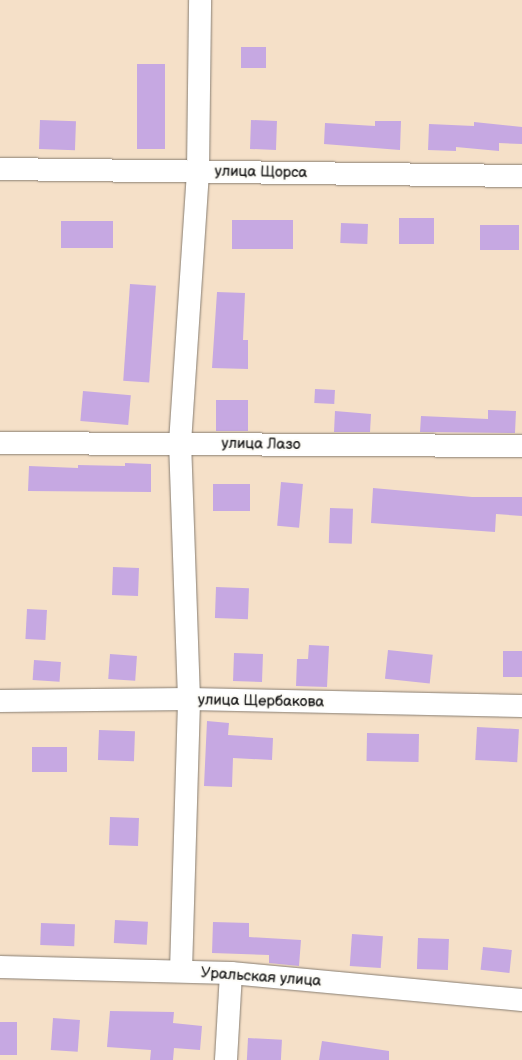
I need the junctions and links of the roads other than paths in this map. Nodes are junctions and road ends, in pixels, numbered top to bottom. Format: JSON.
{"nodes":[{"id":1,"x":200,"y":0,"type":"edge"},
{"id":2,"x":0,"y":169,"type":"edge"},
{"id":3,"x":198,"y":171,"type":"junction"},
{"id":4,"x":522,"y":176,"type":"edge"},
{"id":5,"x":0,"y":442,"type":"edge"},
{"id":6,"x":180,"y":443,"type":"junction"},
{"id":7,"x":522,"y":446,"type":"edge"},
{"id":8,"x":189,"y":699,"type":"junction"},
{"id":9,"x":0,"y":701,"type":"edge"},
{"id":10,"x":522,"y":706,"type":"edge"},
{"id":11,"x":0,"y":967,"type":"edge"},
{"id":12,"x":181,"y":971,"type":"junction"},
{"id":13,"x":231,"y":973,"type":"junction"},
{"id":14,"x":522,"y":1000,"type":"edge"},
{"id":15,"x":226,"y":1060,"type":"edge"}],
"edges":[{"from":1,"to":3,"type":"street"},
{"from":2,"to":3,"type":"street","name":"улица Щорса"},
{"from":3,"to":4,"type":"street","name":"улица Щорса"},
{"from":3,"to":6,"type":"street"},
{"from":5,"to":6,"type":"street","name":"улица Лазо"},
{"from":6,"to":7,"type":"street","name":"улица Лазо"},
{"from":6,"to":8,"type":"street"},
{"from":8,"to":9,"type":"street","name":"улица Щербакова"},
{"from":8,"to":10,"type":"street","name":"улица Щербакова"},
{"from":8,"to":12,"type":"street"},
{"from":11,"to":12,"type":"street","name":"Уральская улица"},
{"from":12,"to":13,"type":"street","name":"Уральская улица"},
{"from":13,"to":14,"type":"street","name":"Уральская улица"},
{"from":13,"to":15,"type":"street"}]}
